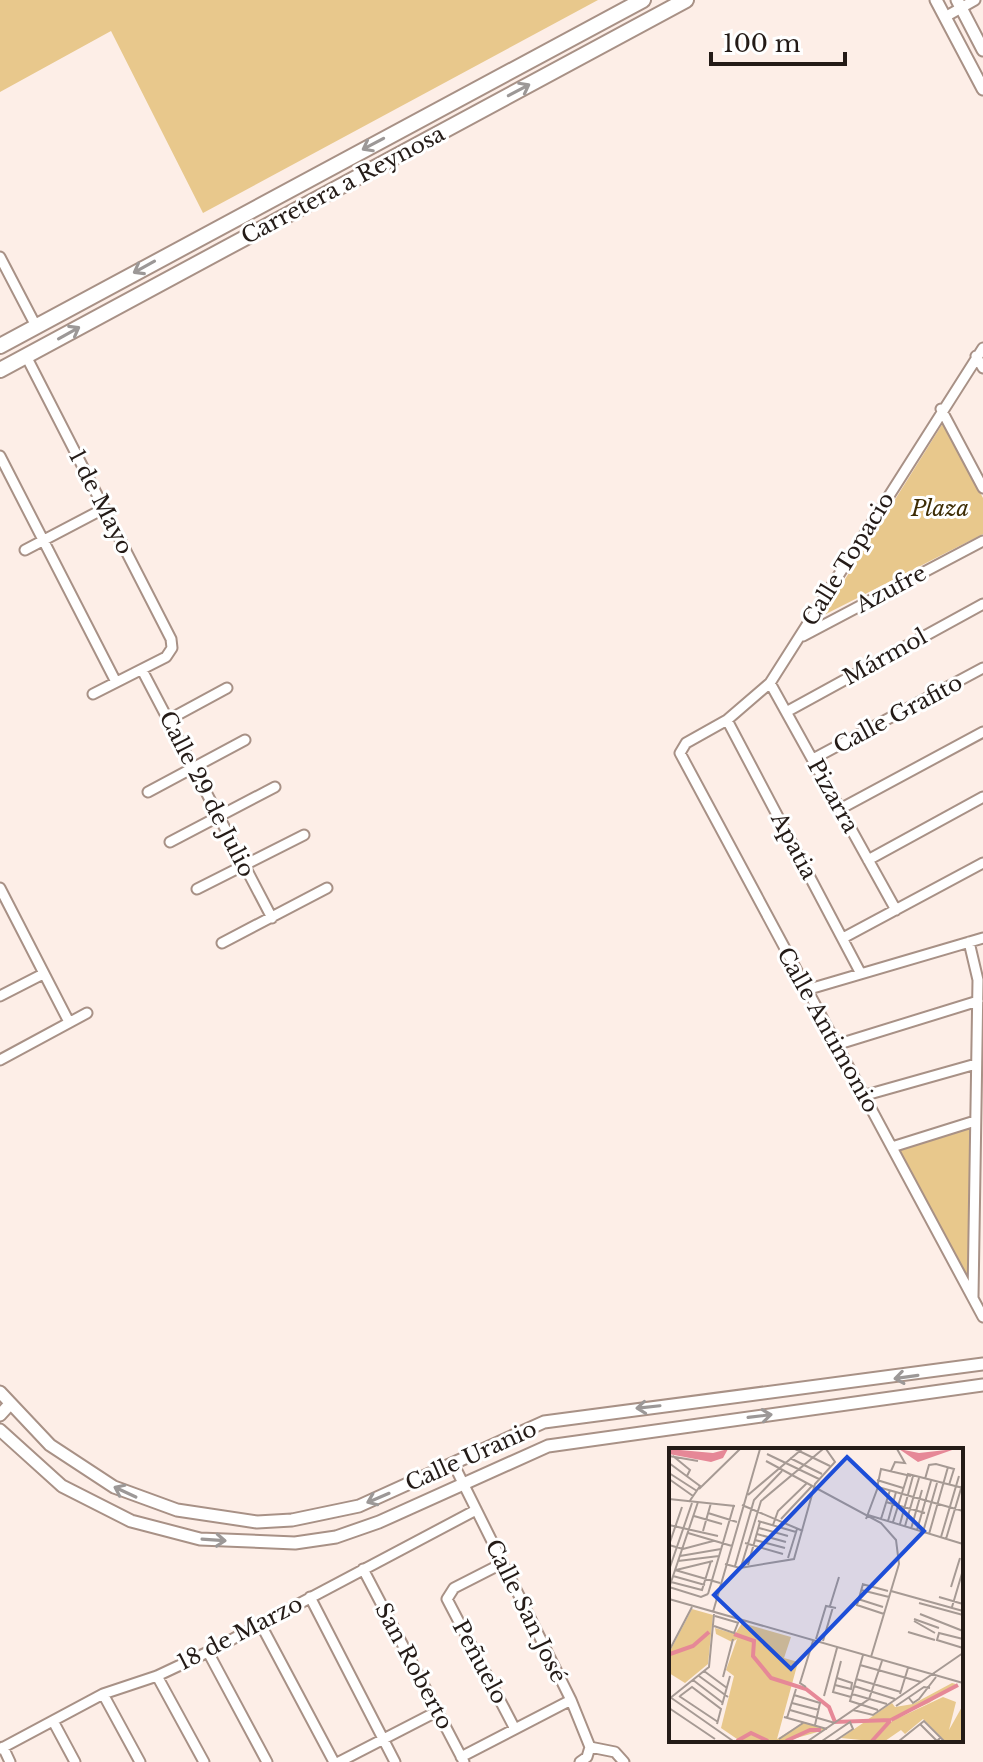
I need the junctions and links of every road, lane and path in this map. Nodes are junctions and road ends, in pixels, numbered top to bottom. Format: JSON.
{"nodes":[{"id":1,"x":620,"y":0,"type":"edge"},
{"id":2,"x":643,"y":0,"type":"edge"},
{"id":3,"x":686,"y":0,"type":"edge"},
{"id":4,"x":936,"y":0,"type":"edge"},
{"id":5,"x":975,"y":0,"type":"edge"},
{"id":6,"x":959,"y":4,"type":"edge"},
{"id":7,"x":611,"y":17,"type":"junction"},
{"id":8,"x":945,"y":17,"type":"junction"},
{"id":9,"x":983,"y":50,"type":"edge"},
{"id":10,"x":983,"y":89,"type":"edge"},
{"id":11,"x":466,"y":94,"type":"junction"},
{"id":12,"x":476,"y":113,"type":"junction"},
{"id":13,"x":0,"y":257,"type":"edge"},
{"id":14,"x":76,"y":305,"type":"junction"},
{"id":15,"x":36,"y":326,"type":"junction"},
{"id":16,"x":21,"y":335,"type":"junction"},
{"id":17,"x":0,"y":346,"type":"edge"},
{"id":18,"x":980,"y":352,"type":"edge"},
{"id":19,"x":0,"y":355,"type":"edge"},
{"id":20,"x":26,"y":356,"type":"junction"},
{"id":21,"x":983,"y":368,"type":"edge"},
{"id":22,"x":0,"y":370,"type":"edge"},
{"id":23,"x":941,"y":409,"type":"junction"},
{"id":24,"x":0,"y":456,"type":"edge"},
{"id":25,"x":983,"y":488,"type":"edge"},
{"id":26,"x":105,"y":508,"type":"junction"},
{"id":27,"x":43,"y":540,"type":"junction"},
{"id":28,"x":983,"y":541,"type":"edge"},
{"id":29,"x":25,"y":550,"type":"dead end"},
{"id":30,"x":983,"y":604,"type":"edge"},
{"id":31,"x":800,"y":637,"type":"junction"},
{"id":32,"x":983,"y":668,"type":"edge"},
{"id":33,"x":142,"y":670,"type":"junction"},
{"id":34,"x":116,"y":682,"type":"junction"},
{"id":35,"x":770,"y":683,"type":"junction"},
{"id":36,"x":227,"y":688,"type":"dead end"},
{"id":37,"x":93,"y":694,"type":"dead end"},
{"id":38,"x":788,"y":711,"type":"junction"},
{"id":39,"x":168,"y":720,"type":"junction"},
{"id":40,"x":727,"y":720,"type":"junction"},
{"id":41,"x":983,"y":732,"type":"edge"},
{"id":42,"x":245,"y":740,"type":"dead end"},
{"id":43,"x":686,"y":743,"type":"joint"},
{"id":44,"x":813,"y":759,"type":"junction"},
{"id":45,"x":192,"y":768,"type":"junction"},
{"id":46,"x":275,"y":787,"type":"dead end"},
{"id":47,"x":148,"y":792,"type":"dead end"},
{"id":48,"x":983,"y":797,"type":"edge"},
{"id":49,"x":840,"y":809,"type":"junction"},
{"id":50,"x":218,"y":817,"type":"junction"},
{"id":51,"x":304,"y":835,"type":"dead end"},
{"id":52,"x":170,"y":842,"type":"dead end"},
{"id":53,"x":868,"y":860,"type":"junction"},
{"id":54,"x":983,"y":863,"type":"edge"},
{"id":55,"x":244,"y":866,"type":"junction"},
{"id":56,"x":327,"y":888,"type":"dead end"},
{"id":57,"x":197,"y":889,"type":"dead end"},
{"id":58,"x":1,"y":891,"type":"edge"},
{"id":59,"x":896,"y":910,"type":"junction"},
{"id":60,"x":272,"y":918,"type":"junction"},
{"id":61,"x":843,"y":938,"type":"junction"},
{"id":62,"x":983,"y":938,"type":"edge"},
{"id":63,"x":969,"y":942,"type":"junction"},
{"id":64,"x":222,"y":943,"type":"dead end"},
{"id":65,"x":860,"y":972,"type":"junction"},
{"id":66,"x":43,"y":974,"type":"junction"},
{"id":67,"x":806,"y":990,"type":"junction"},
{"id":68,"x":0,"y":996,"type":"edge"},
{"id":69,"x":978,"y":1001,"type":"junction"},
{"id":70,"x":87,"y":1013,"type":"dead end"},
{"id":71,"x":69,"y":1022,"type":"junction"},
{"id":72,"x":839,"y":1044,"type":"junction"},
{"id":73,"x":0,"y":1060,"type":"edge"},
{"id":74,"x":976,"y":1064,"type":"junction"},
{"id":75,"x":866,"y":1095,"type":"junction"},
{"id":76,"x":975,"y":1121,"type":"junction"},
{"id":77,"x":892,"y":1147,"type":"junction"},
{"id":78,"x":979,"y":1147,"type":"edge"},
{"id":79,"x":973,"y":1300,"type":"junction"},
{"id":80,"x":983,"y":1317,"type":"edge"},
{"id":81,"x":983,"y":1364,"type":"edge"},
{"id":82,"x":983,"y":1385,"type":"edge"},
{"id":83,"x":0,"y":1392,"type":"edge"},
{"id":84,"x":10,"y":1404,"type":"junction"},
{"id":85,"x":0,"y":1415,"type":"edge"},
{"id":86,"x":0,"y":1430,"type":"edge"},
{"id":87,"x":453,"y":1463,"type":"junction"},
{"id":88,"x":463,"y":1482,"type":"junction"},
{"id":89,"x":476,"y":1510,"type":"junction"},
{"id":90,"x":503,"y":1563,"type":"junction"},
{"id":91,"x":363,"y":1569,"type":"junction"},
{"id":92,"x":310,"y":1597,"type":"junction"},
{"id":93,"x":260,"y":1623,"type":"junction"},
{"id":94,"x":208,"y":1652,"type":"junction"},
{"id":95,"x":157,"y":1676,"type":"junction"},
{"id":96,"x":103,"y":1694,"type":"junction"},
{"id":97,"x":571,"y":1700,"type":"junction"},
{"id":98,"x":438,"y":1711,"type":"junction"},
{"id":99,"x":53,"y":1721,"type":"junction"},
{"id":100,"x":515,"y":1729,"type":"junction"},
{"id":101,"x":383,"y":1739,"type":"junction"},
{"id":102,"x":590,"y":1747,"type":"junction"},
{"id":103,"x":1,"y":1748,"type":"edge"},
{"id":104,"x":463,"y":1760,"type":"edge"},
{"id":105,"x":582,"y":1761,"type":"edge"},
{"id":106,"x":10,"y":1762,"type":"edge"},
{"id":107,"x":75,"y":1762,"type":"edge"},
{"id":108,"x":140,"y":1762,"type":"edge"},
{"id":109,"x":204,"y":1762,"type":"edge"},
{"id":110,"x":267,"y":1762,"type":"edge"},
{"id":111,"x":336,"y":1762,"type":"edge"},
{"id":112,"x":395,"y":1762,"type":"edge"},
{"id":113,"x":624,"y":1762,"type":"edge"}],
"edges":[{"from":1,"to":7,"type":"street"},
{"from":2,"to":7,"type":"main road","name":"Carretera a Reynosa"},
{"from":12,"to":3,"type":"main road","name":"Carretera a Reynosa","one_way":true},
{"from":4,"to":8,"type":"street"},
{"from":5,"to":6,"type":"street"},
{"from":6,"to":8,"type":"street"},
{"from":6,"to":9,"type":"street"},
{"from":7,"to":11,"type":"main road","name":"Carretera a Reynosa"},
{"from":8,"to":10,"type":"street"},
{"from":11,"to":12,"type":"main road"},
{"from":11,"to":14,"type":"main road","name":"Carretera a Reynosa","one_way":true},
{"from":20,"to":12,"type":"main road","name":"Carretera a Reynosa","one_way":true},
{"from":13,"to":15,"type":"street"},
{"from":14,"to":15,"type":"main road","name":"Carretera a Reynosa"},
{"from":14,"to":20,"type":"main road"},
{"from":15,"to":16,"type":"main road","name":"Carretera a Reynosa"},
{"from":16,"to":17,"type":"main road","name":"Carretera a Reynosa"},
{"from":16,"to":19,"type":"main road"},
{"from":18,"to":21,"type":"street"},
{"from":18,"to":23,"type":"street","name":"Calle Topacio"},
{"from":20,"to":22,"type":"main road","name":"Carretera a Reynosa"},
{"from":20,"to":26,"type":"street","name":"1 de Mayo"},
{"from":23,"to":25,"type":"street"},
{"from":23,"to":31,"type":"street","name":"Calle Topacio"},
{"from":24,"to":27,"type":"street"},
{"from":26,"to":27,"type":"street"},
{"from":26,"to":33,"type":"street","name":"1 de Mayo"},
{"from":27,"to":29,"type":"street"},
{"from":27,"to":34,"type":"street"},
{"from":28,"to":31,"type":"street","name":"Azufre"},
{"from":30,"to":38,"type":"street","name":"Mármol"},
{"from":31,"to":35,"type":"street","name":"Calle Topacio"},
{"from":32,"to":44,"type":"street","name":"Calle Grafito"},
{"from":33,"to":34,"type":"street"},
{"from":33,"to":39,"type":"street","name":"Calle 29 de Julio"},
{"from":34,"to":37,"type":"street"},
{"from":35,"to":38,"type":"street","name":"Pizarra"},
{"from":35,"to":40,"type":"street","name":"Calle Topacio"},
{"from":36,"to":39,"type":"street"},
{"from":38,"to":44,"type":"street","name":"Pizarra"},
{"from":39,"to":45,"type":"street","name":"Calle 29 de Julio"},
{"from":40,"to":43,"type":"street","name":"Calle Topacio"},
{"from":40,"to":61,"type":"street","name":"Apatia"},
{"from":41,"to":49,"type":"street"},
{"from":42,"to":45,"type":"street"},
{"from":43,"to":67,"type":"street","name":"Calle Antimonio"},
{"from":44,"to":49,"type":"street","name":"Pizarra"},
{"from":45,"to":47,"type":"street"},
{"from":45,"to":50,"type":"street","name":"Calle 29 de Julio"},
{"from":46,"to":50,"type":"street"},
{"from":48,"to":53,"type":"street"},
{"from":49,"to":53,"type":"street","name":"Pizarra"},
{"from":50,"to":52,"type":"street"},
{"from":50,"to":55,"type":"street","name":"Calle 29 de Julio"},
{"from":51,"to":55,"type":"street"},
{"from":53,"to":59,"type":"street","name":"Pizarra"},
{"from":54,"to":59,"type":"street"},
{"from":55,"to":57,"type":"street"},
{"from":55,"to":60,"type":"street","name":"Calle 29 de Julio"},
{"from":56,"to":60,"type":"street"},
{"from":58,"to":66,"type":"street"},
{"from":59,"to":61,"type":"street"},
{"from":60,"to":64,"type":"street"},
{"from":61,"to":65,"type":"street","name":"Apatia"},
{"from":62,"to":63,"type":"street"},
{"from":63,"to":65,"type":"street"},
{"from":63,"to":69,"type":"street"},
{"from":65,"to":67,"type":"street"},
{"from":66,"to":68,"type":"street"},
{"from":66,"to":71,"type":"street"},
{"from":67,"to":72,"type":"street","name":"Calle Antimonio"},
{"from":69,"to":72,"type":"street"},
{"from":69,"to":74,"type":"street"},
{"from":70,"to":71,"type":"street"},
{"from":71,"to":73,"type":"street"},
{"from":72,"to":75,"type":"street","name":"Calle Antimonio"},
{"from":74,"to":75,"type":"street"},
{"from":74,"to":76,"type":"street"},
{"from":75,"to":77,"type":"street","name":"Calle Antimonio"},
{"from":76,"to":77,"type":"street"},
{"from":76,"to":78,"type":"street"},
{"from":77,"to":79,"type":"street","name":"Calle Antimonio"},
{"from":78,"to":79,"type":"street"},
{"from":79,"to":80,"type":"street","name":"Calle Antimonio"},
{"from":81,"to":87,"type":"street","name":"Calle Uranio","one_way":true},
{"from":88,"to":82,"type":"street","name":"Calle Uranio","one_way":true},
{"from":83,"to":84,"type":"street","name":"Calle Uranio"},
{"from":84,"to":85,"type":"street"},
{"from":87,"to":84,"type":"street","name":"Calle Uranio","one_way":true},
{"from":86,"to":88,"type":"street","name":"Calle Uranio","one_way":true},
{"from":87,"to":88,"type":"street","name":"Calle San José"},
{"from":88,"to":89,"type":"street","name":"Calle San José"},
{"from":89,"to":90,"type":"street","name":"Calle San José"},
{"from":89,"to":91,"type":"street","name":"18 de Marzo"},
{"from":90,"to":97,"type":"street","name":"Calle San José"},
{"from":90,"to":100,"type":"street","name":"Peñuelo"},
{"from":91,"to":92,"type":"street","name":"18 de Marzo"},
{"from":91,"to":98,"type":"street","name":"San Roberto"},
{"from":92,"to":93,"type":"street","name":"18 de Marzo"},
{"from":92,"to":101,"type":"street"},
{"from":93,"to":94,"type":"street","name":"18 de Marzo"},
{"from":93,"to":111,"type":"street"},
{"from":94,"to":95,"type":"street","name":"18 de Marzo"},
{"from":94,"to":110,"type":"street"},
{"from":95,"to":96,"type":"street","name":"18 de Marzo"},
{"from":95,"to":109,"type":"street"},
{"from":96,"to":99,"type":"street","name":"18 de Marzo"},
{"from":96,"to":108,"type":"street"},
{"from":97,"to":100,"type":"street"},
{"from":97,"to":102,"type":"street","name":"Calle San José"},
{"from":98,"to":101,"type":"street"},
{"from":98,"to":104,"type":"street","name":"San Roberto"},
{"from":99,"to":103,"type":"street","name":"18 de Marzo"},
{"from":99,"to":107,"type":"street"},
{"from":100,"to":104,"type":"street"},
{"from":101,"to":111,"type":"street"},
{"from":101,"to":112,"type":"street"},
{"from":102,"to":105,"type":"street"},
{"from":102,"to":113,"type":"street"},
{"from":103,"to":106,"type":"street"}]}
